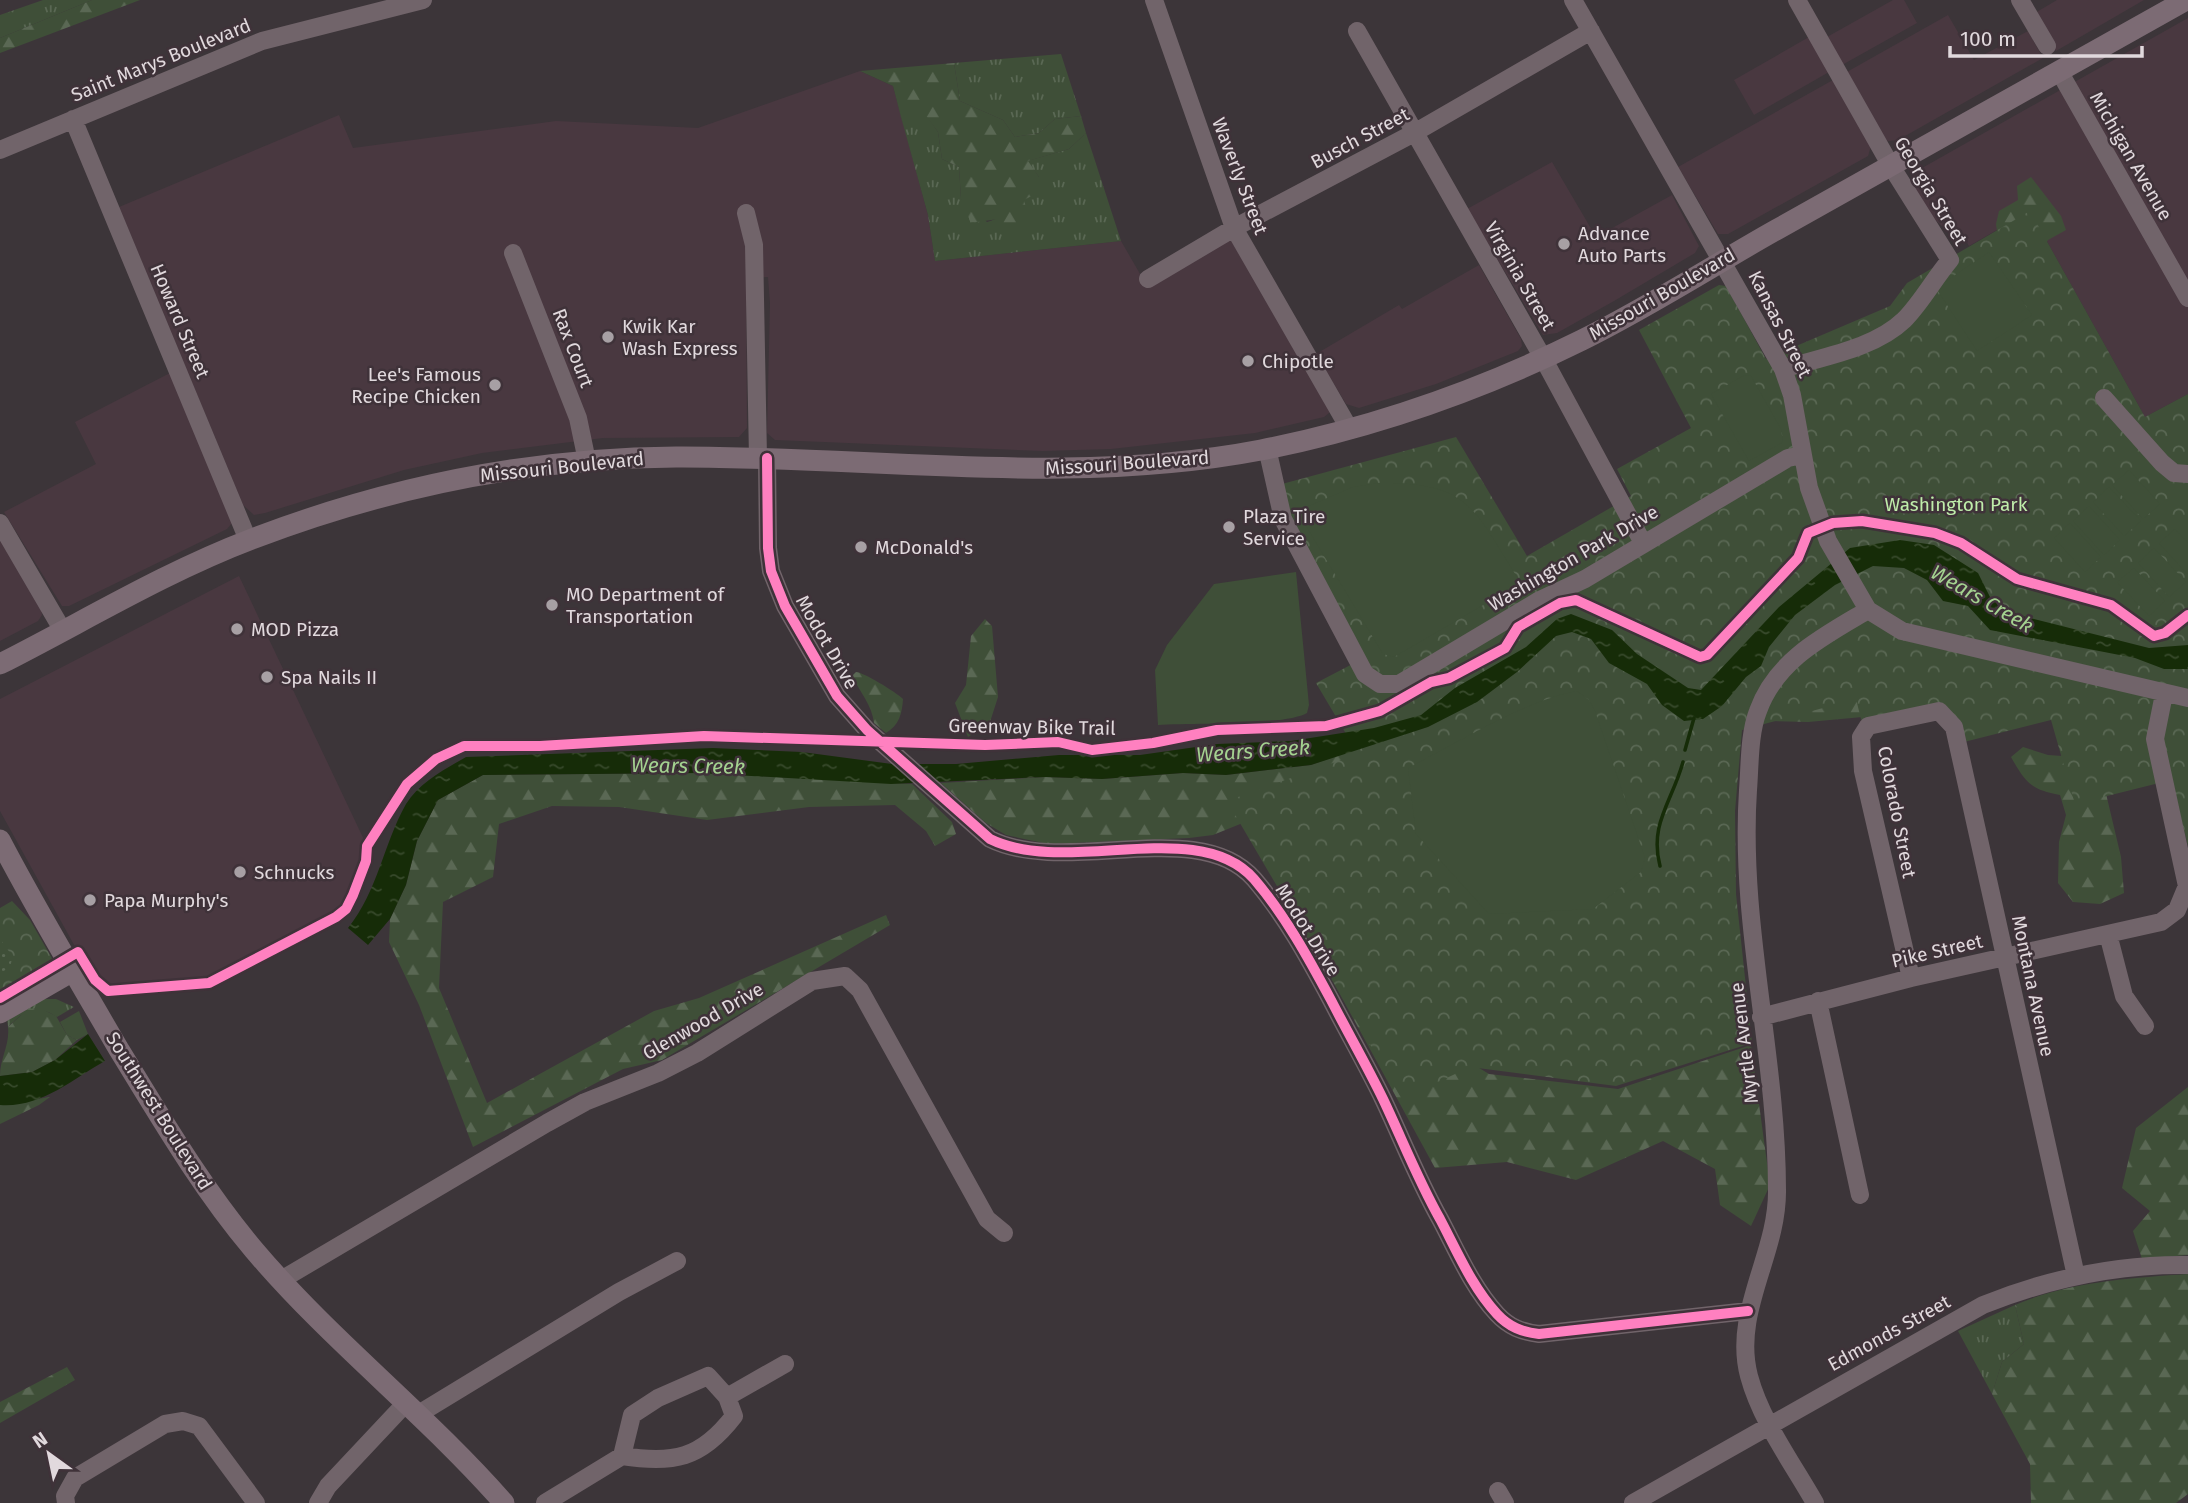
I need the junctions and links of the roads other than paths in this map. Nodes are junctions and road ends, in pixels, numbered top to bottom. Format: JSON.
{"nodes":[{"id":1,"x":423,"y":0,"type":"edge"},
{"id":2,"x":1154,"y":0,"type":"edge"},
{"id":3,"x":1573,"y":0,"type":"edge"},
{"id":4,"x":1797,"y":0,"type":"edge"},
{"id":5,"x":2020,"y":0,"type":"edge"},
{"id":6,"x":2186,"y":0,"type":"edge"},
{"id":7,"x":1357,"y":31,"type":"dead end"},
{"id":8,"x":1591,"y":31,"type":"junction"},
{"id":9,"x":2047,"y":46,"type":"dead end"},
{"id":10,"x":2059,"y":71,"type":"junction"},
{"id":11,"x":72,"y":119,"type":"junction"},
{"id":12,"x":1414,"y":133,"type":"junction"},
{"id":13,"x":0,"y":150,"type":"edge"},
{"id":14,"x":1891,"y":166,"type":"junction"},
{"id":15,"x":747,"y":213,"type":"dead end"},
{"id":16,"x":1234,"y":228,"type":"junction"},
{"id":17,"x":513,"y":253,"type":"dead end"},
{"id":18,"x":1723,"y":260,"type":"junction"},
{"id":19,"x":1148,"y":279,"type":"dead end"},
{"id":20,"x":2188,"y":298,"type":"edge"},
{"id":21,"x":1543,"y":358,"type":"junction"},
{"id":22,"x":1783,"y":369,"type":"junction"},
{"id":23,"x":2104,"y":398,"type":"dead end"},
{"id":24,"x":1350,"y":430,"type":"junction"},
{"id":25,"x":1267,"y":449,"type":"junction"},
{"id":26,"x":1802,"y":455,"type":"junction"},
{"id":27,"x":762,"y":458,"type":"junction"},
{"id":28,"x":587,"y":461,"type":"junction"},
{"id":29,"x":2188,"y":474,"type":"edge"},
{"id":30,"x":0,"y":523,"type":"edge"},
{"id":31,"x":248,"y":540,"type":"junction"},
{"id":32,"x":1643,"y":543,"type":"junction"},
{"id":33,"x":1868,"y":610,"type":"junction"},
{"id":34,"x":63,"y":631,"type":"junction"},
{"id":35,"x":0,"y":664,"type":"edge"},
{"id":36,"x":2164,"y":694,"type":"junction"},
{"id":37,"x":2188,"y":698,"type":"edge"},
{"id":38,"x":1939,"y":711,"type":"joint"},
{"id":39,"x":0,"y":840,"type":"edge"},
{"id":40,"x":2187,"y":886,"type":"edge"},
{"id":41,"x":2108,"y":933,"type":"junction"},
{"id":42,"x":2006,"y":957,"type":"junction"},
{"id":43,"x":73,"y":971,"type":"junction"},
{"id":44,"x":1911,"y":978,"type":"junction"},
{"id":45,"x":26,"y":997,"type":"junction"},
{"id":46,"x":90,"y":1001,"type":"junction"},
{"id":47,"x":1818,"y":1001,"type":"junction"},
{"id":48,"x":0,"y":1013,"type":"edge"},
{"id":49,"x":1761,"y":1017,"type":"junction"},
{"id":50,"x":2145,"y":1026,"type":"dead end"},
{"id":51,"x":1860,"y":1195,"type":"dead end"},
{"id":52,"x":1004,"y":1233,"type":"dead end"},
{"id":53,"x":677,"y":1261,"type":"dead end"},
{"id":54,"x":2188,"y":1265,"type":"edge"},
{"id":55,"x":2076,"y":1276,"type":"junction"},
{"id":56,"x":281,"y":1280,"type":"junction"},
{"id":57,"x":1748,"y":1311,"type":"junction"},
{"id":58,"x":785,"y":1364,"type":"dead end"},
{"id":59,"x":727,"y":1397,"type":"junction"},
{"id":60,"x":411,"y":1409,"type":"junction"},
{"id":61,"x":1770,"y":1423,"type":"junction"},
{"id":62,"x":622,"y":1456,"type":"junction"},
{"id":63,"x":66,"y":1499,"type":"edge"},
{"id":64,"x":256,"y":1503,"type":"edge"},
{"id":65,"x":318,"y":1503,"type":"edge"},
{"id":66,"x":504,"y":1503,"type":"edge"},
{"id":67,"x":545,"y":1503,"type":"edge"},
{"id":68,"x":1633,"y":1503,"type":"edge"},
{"id":69,"x":1815,"y":1503,"type":"edge"}],
"edges":[{"from":1,"to":11,"type":"street","name":"Saint Marys Boulevard"},
{"from":2,"to":16,"type":"street","name":"Waverly Street"},
{"from":3,"to":8,"type":"street","name":"Kansas Street"},
{"from":4,"to":14,"type":"street","name":"Georgia Street"},
{"from":5,"to":9,"type":"street"},
{"from":6,"to":10,"type":"main road","name":"Missouri Boulevard"},
{"from":7,"to":12,"type":"street","name":"Virginia Street"},
{"from":8,"to":12,"type":"street","name":"Busch Street"},
{"from":8,"to":18,"type":"street","name":"Kansas Street"},
{"from":10,"to":14,"type":"main road","name":"Missouri Boulevard"},
{"from":10,"to":20,"type":"street","name":"Michigan Avenue"},
{"from":11,"to":13,"type":"street","name":"Saint Marys Boulevard"},
{"from":11,"to":31,"type":"street","name":"Howard Street"},
{"from":12,"to":16,"type":"street","name":"Busch Street"},
{"from":12,"to":21,"type":"street","name":"Virginia Street"},
{"from":14,"to":18,"type":"main road","name":"Missouri Boulevard"},
{"from":14,"to":22,"type":"street","name":"Georgia Street"},
{"from":15,"to":27,"type":"street","name":"Modot Drive"},
{"from":16,"to":19,"type":"street","name":"Busch Street"},
{"from":16,"to":24,"type":"street","name":"Waverly Street"},
{"from":17,"to":28,"type":"street","name":"Rax Court"},
{"from":18,"to":21,"type":"main road","name":"Missouri Boulevard"},
{"from":18,"to":22,"type":"street","name":"Kansas Street"},
{"from":21,"to":24,"type":"main road","name":"Missouri Boulevard"},
{"from":21,"to":32,"type":"street","name":"Virginia Street"},
{"from":22,"to":26,"type":"street","name":"Kansas Street"},
{"from":23,"to":29,"type":"street"},
{"from":24,"to":25,"type":"main road","name":"Missouri Boulevard"},
{"from":25,"to":27,"type":"main road","name":"Missouri Boulevard"},
{"from":25,"to":32,"type":"street","name":"Washington Park Drive"},
{"from":26,"to":32,"type":"street","name":"Washington Park Drive"},
{"from":26,"to":33,"type":"street","name":"Kansas Street"},
{"from":27,"to":28,"type":"main road","name":"Missouri Boulevard"},
{"from":27,"to":57,"type":"street","name":"Modot Drive"},
{"from":28,"to":31,"type":"main road","name":"Missouri Boulevard"},
{"from":30,"to":34,"type":"street"},
{"from":31,"to":34,"type":"main road","name":"Missouri Boulevard"},
{"from":33,"to":36,"type":"street"},
{"from":33,"to":49,"type":"street","name":"Myrtle Avenue"},
{"from":34,"to":35,"type":"main road","name":"Missouri Boulevard"},
{"from":36,"to":37,"type":"street"},
{"from":36,"to":40,"type":"street"},
{"from":38,"to":42,"type":"street","name":"Montana Avenue"},
{"from":38,"to":44,"type":"street","name":"Colorado Street"},
{"from":39,"to":43,"type":"main road","name":"Southwest Boulevard"},
{"from":40,"to":41,"type":"street","name":"Pike Street"},
{"from":41,"to":42,"type":"street","name":"Pike Street"},
{"from":41,"to":50,"type":"street"},
{"from":42,"to":44,"type":"street","name":"Pike Street"},
{"from":42,"to":55,"type":"street","name":"Montana Avenue"},
{"from":43,"to":45,"type":"main road"},
{"from":43,"to":46,"type":"main road","name":"Southwest Boulevard"},
{"from":44,"to":47,"type":"street","name":"Pike Street"},
{"from":45,"to":46,"type":"main road"},
{"from":45,"to":48,"type":"main road"},
{"from":46,"to":56,"type":"main road","name":"Southwest Boulevard"},
{"from":47,"to":49,"type":"street","name":"Pike Street"},
{"from":47,"to":51,"type":"street"},
{"from":49,"to":57,"type":"street","name":"Myrtle Avenue"},
{"from":52,"to":56,"type":"street","name":"Glenwood Drive"},
{"from":53,"to":60,"type":"street"},
{"from":54,"to":55,"type":"street","name":"Edmonds Street"},
{"from":55,"to":61,"type":"street","name":"Edmonds Street"},
{"from":56,"to":60,"type":"main road","name":"Southwest Boulevard"},
{"from":57,"to":61,"type":"street","name":"Myrtle Avenue"},
{"from":58,"to":59,"type":"street"},
{"from":59,"to":62,"type":"street"},
{"from":59,"to":62,"type":"street"},
{"from":60,"to":65,"type":"street"},
{"from":60,"to":66,"type":"main road","name":"Southwest Boulevard"},
{"from":61,"to":68,"type":"street","name":"Edmonds Street"},
{"from":61,"to":69,"type":"street","name":"Myrtle Avenue"},
{"from":62,"to":67,"type":"street"},
{"from":63,"to":64,"type":"street"}]}
